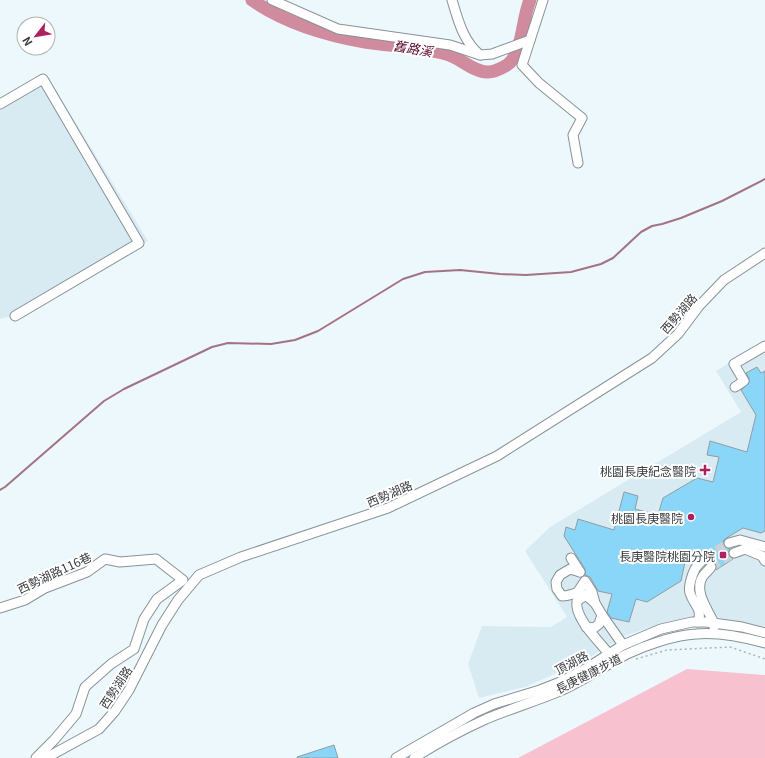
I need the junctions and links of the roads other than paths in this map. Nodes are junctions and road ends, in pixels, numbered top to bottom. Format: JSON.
{"nodes":[{"id":1,"x":272,"y":0,"type":"edge"},
{"id":2,"x":452,"y":0,"type":"edge"},
{"id":3,"x":543,"y":0,"type":"edge"},
{"id":4,"x":530,"y":40,"type":"junction"},
{"id":5,"x":480,"y":55,"type":"junction"},
{"id":6,"x":0,"y":104,"type":"edge"},
{"id":7,"x":578,"y":163,"type":"dead end"},
{"id":8,"x":765,"y":253,"type":"edge"},
{"id":9,"x":15,"y":316,"type":"dead end"},
{"id":10,"x":763,"y":350,"type":"edge"},
{"id":11,"x":735,"y":387,"type":"dead end"},
{"id":12,"x":729,"y":543,"type":"tunnel mouth"},
{"id":13,"x":765,"y":547,"type":"edge"},
{"id":14,"x":734,"y":553,"type":"tunnel mouth"},
{"id":15,"x":705,"y":557,"type":"tunnel mouth"},
{"id":16,"x":571,"y":558,"type":"dead end"},
{"id":17,"x":765,"y":561,"type":"edge"},
{"id":18,"x":711,"y":567,"type":"tunnel mouth"},
{"id":19,"x":580,"y":595,"type":"junction"},
{"id":20,"x":595,"y":603,"type":"junction"},
{"id":21,"x":0,"y":608,"type":"edge"},
{"id":22,"x":602,"y":615,"type":"junction"},
{"id":23,"x":698,"y":622,"type":"junction"},
{"id":24,"x":714,"y":623,"type":"junction"},
{"id":25,"x":586,"y":627,"type":"junction"},
{"id":26,"x":765,"y":631,"type":"edge"},
{"id":27,"x":714,"y":634,"type":"junction"},
{"id":28,"x":763,"y":643,"type":"edge"},
{"id":29,"x":623,"y":645,"type":"junction"},
{"id":30,"x":609,"y":654,"type":"junction"},
{"id":31,"x":36,"y":758,"type":"edge"},
{"id":32,"x":46,"y":758,"type":"edge"},
{"id":33,"x":396,"y":758,"type":"edge"},
{"id":34,"x":414,"y":758,"type":"edge"}],
"edges":[{"from":1,"to":5,"type":"street"},
{"from":2,"to":5,"type":"street"},
{"from":3,"to":4,"type":"street"},
{"from":4,"to":5,"type":"street"},
{"from":4,"to":7,"type":"street"},
{"from":6,"to":9,"type":"street"},
{"from":8,"to":32,"type":"street","name":"西勢湖路"},
{"from":10,"to":11,"type":"street"},
{"from":12,"to":13,"type":"street"},
{"from":14,"to":17,"type":"street"},
{"from":15,"to":23,"type":"street"},
{"from":16,"to":19,"type":"street"},
{"from":18,"to":24,"type":"street"},
{"from":19,"to":20,"type":"street"},
{"from":19,"to":20,"type":"street"},
{"from":19,"to":25,"type":"street"},
{"from":20,"to":22,"type":"street"},
{"from":21,"to":31,"type":"street","name":"西勢湖路116巷"},
{"from":22,"to":25,"type":"street"},
{"from":22,"to":29,"type":"street"},
{"from":23,"to":24,"type":"street","name":"頂湖路"},
{"from":23,"to":29,"type":"street","name":"頂湖路"},
{"from":24,"to":26,"type":"street","name":"頂湖路"},
{"from":24,"to":27,"type":"street"},
{"from":25,"to":30,"type":"street"},
{"from":26,"to":28,"type":"street"},
{"from":27,"to":28,"type":"street","name":"頂湖路"},
{"from":27,"to":34,"type":"street","name":"頂湖路"},
{"from":29,"to":30,"type":"street","name":"頂湖路"},
{"from":30,"to":33,"type":"street","name":"頂湖路"}]}
